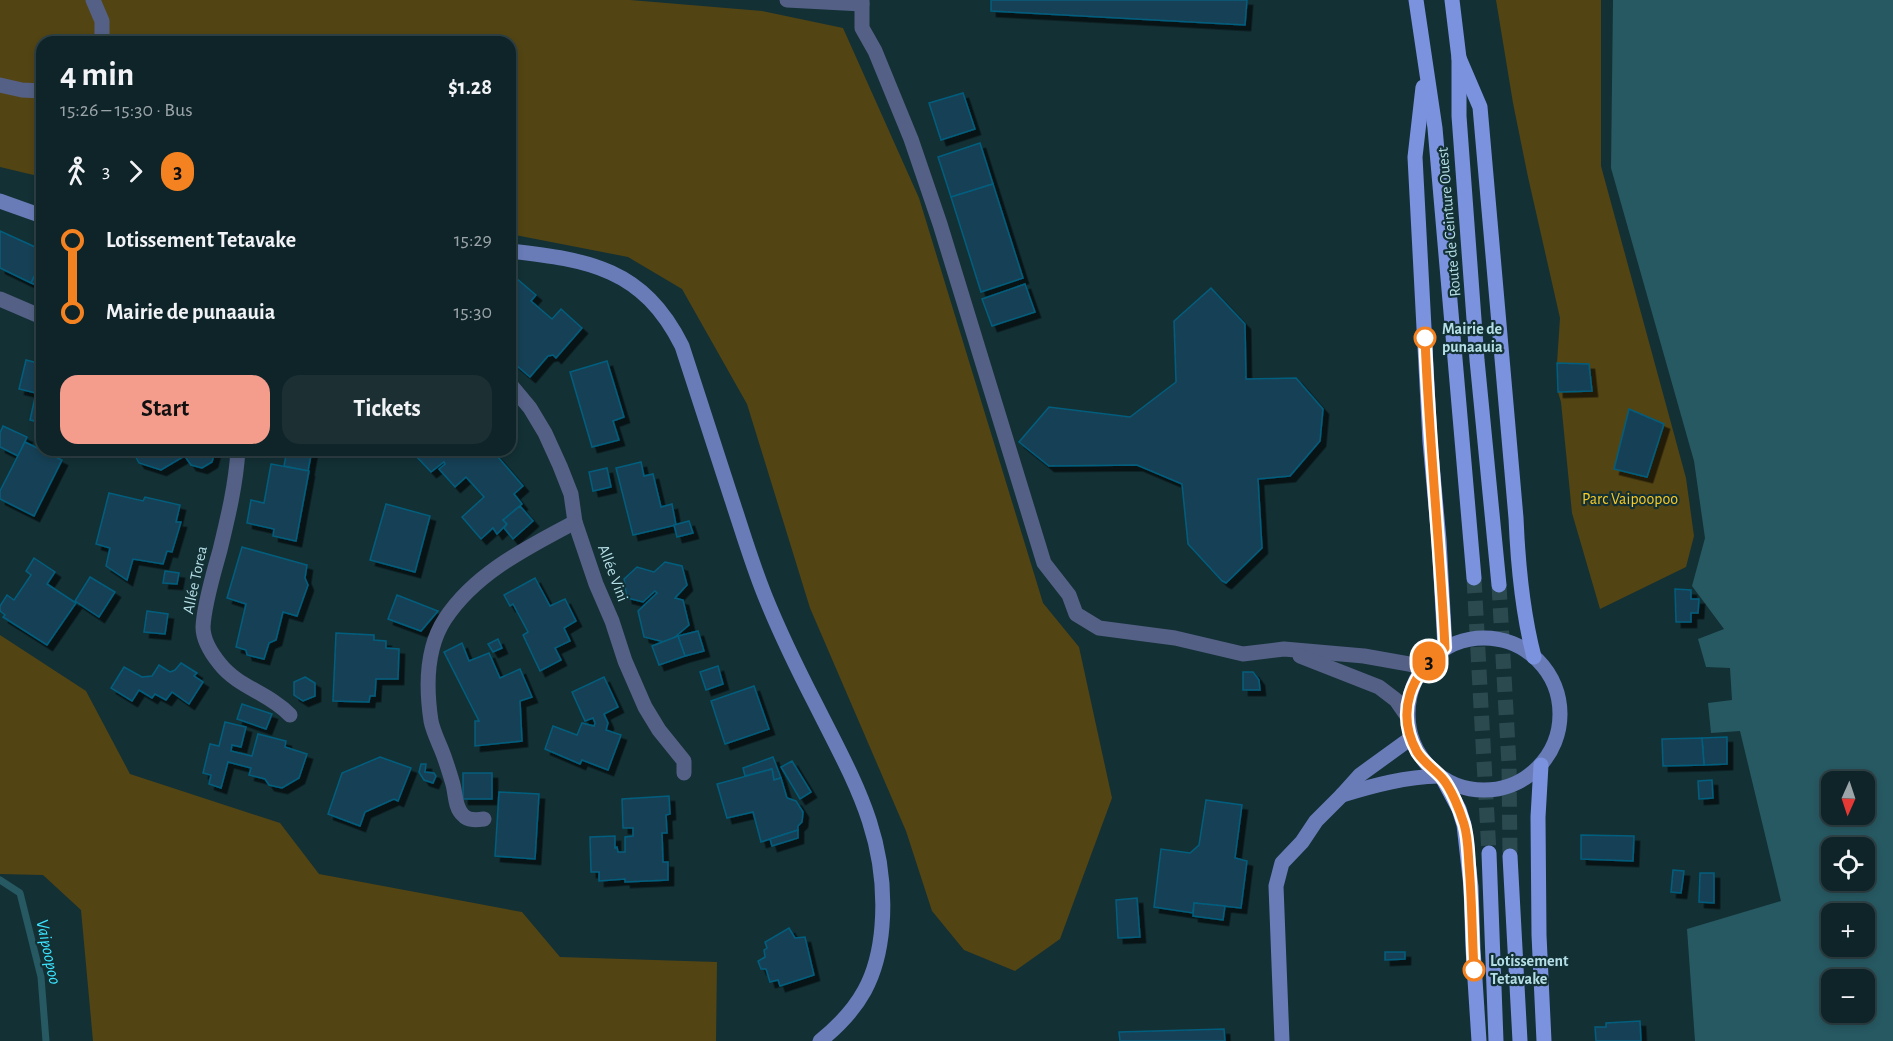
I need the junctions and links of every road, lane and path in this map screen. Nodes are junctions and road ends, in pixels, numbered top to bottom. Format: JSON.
{"nodes":[{"id":1,"x":93,"y":0,"type":"edge"},
{"id":2,"x":787,"y":0,"type":"edge"},
{"id":3,"x":1416,"y":0,"type":"edge"},
{"id":4,"x":1452,"y":0,"type":"edge"},
{"id":5,"x":862,"y":2,"type":"edge"},
{"id":6,"x":102,"y":36,"type":"edge"},
{"id":7,"x":1459,"y":58,"type":"junction"},
{"id":8,"x":1425,"y":69,"type":"junction"},
{"id":9,"x":0,"y":85,"type":"edge"},
{"id":10,"x":36,"y":91,"type":"edge"},
{"id":11,"x":0,"y":201,"type":"edge"},
{"id":12,"x":36,"y":214,"type":"edge"},
{"id":13,"x":516,"y":252,"type":"edge"},
{"id":14,"x":0,"y":299,"type":"edge"},
{"id":15,"x":36,"y":314,"type":"edge"},
{"id":16,"x":516,"y":391,"type":"edge"},
{"id":17,"x":238,"y":456,"type":"edge"},
{"id":18,"x":576,"y":522,"type":"junction"},
{"id":19,"x":1474,"y":578,"type":"tunnel mouth"},
{"id":20,"x":1499,"y":585,"type":"tunnel mouth"},
{"id":21,"x":1445,"y":648,"type":"junction"},
{"id":22,"x":1284,"y":649,"type":"junction"},
{"id":23,"x":1534,"y":657,"type":"junction"},
{"id":24,"x":1423,"y":668,"type":"junction"},
{"id":25,"x":290,"y":715,"type":"dead end"},
{"id":26,"x":1407,"y":716,"type":"junction"},
{"id":27,"x":1411,"y":738,"type":"junction"},
{"id":28,"x":1542,"y":765,"type":"junction"},
{"id":29,"x":684,"y":773,"type":"dead end"},
{"id":30,"x":1441,"y":777,"type":"junction"},
{"id":31,"x":1342,"y":795,"type":"junction"},
{"id":32,"x":484,"y":819,"type":"dead end"},
{"id":33,"x":1489,"y":853,"type":"tunnel mouth"},
{"id":34,"x":1510,"y":856,"type":"tunnel mouth"},
{"id":35,"x":820,"y":1041,"type":"edge"},
{"id":36,"x":1282,"y":1041,"type":"edge"},
{"id":37,"x":1479,"y":1041,"type":"edge"},
{"id":38,"x":1496,"y":1041,"type":"edge"},
{"id":39,"x":1520,"y":1041,"type":"edge"},
{"id":40,"x":1545,"y":1041,"type":"edge"}],
"edges":[{"from":1,"to":6,"type":"street"},
{"from":2,"to":5,"type":"street"},
{"from":3,"to":8,"type":"main road","name":"Route de Ceinture Ouest"},
{"from":4,"to":7,"type":"main road","name":"Route de Ceinture Ouest"},
{"from":5,"to":22,"type":"street"},
{"from":7,"to":20,"type":"main road","name":"Route de Ceinture Ouest"},
{"from":7,"to":23,"type":"main road"},
{"from":8,"to":19,"type":"main road","name":"Route de Ceinture Ouest"},
{"from":8,"to":21,"type":"main road"},
{"from":9,"to":10,"type":"street"},
{"from":11,"to":12,"type":"main road"},
{"from":13,"to":35,"type":"main road"},
{"from":14,"to":15,"type":"street"},
{"from":16,"to":18,"type":"street","name":"Allée Vini"},
{"from":17,"to":25,"type":"street","name":"Allée Torea"},
{"from":18,"to":29,"type":"street","name":"Allée Vini"},
{"from":18,"to":32,"type":"street"},
{"from":21,"to":23,"type":"main road"},
{"from":21,"to":24,"type":"main road"},
{"from":22,"to":24,"type":"street"},
{"from":22,"to":26,"type":"street"},
{"from":23,"to":28,"type":"main road"},
{"from":24,"to":26,"type":"main road"},
{"from":26,"to":27,"type":"main road"},
{"from":27,"to":30,"type":"main road"},
{"from":27,"to":31,"type":"main road"},
{"from":28,"to":30,"type":"main road"},
{"from":28,"to":40,"type":"main road"},
{"from":30,"to":31,"type":"main road"},
{"from":30,"to":37,"type":"main road"},
{"from":31,"to":36,"type":"main road"},
{"from":33,"to":38,"type":"main road"},
{"from":34,"to":39,"type":"main road"}]}
